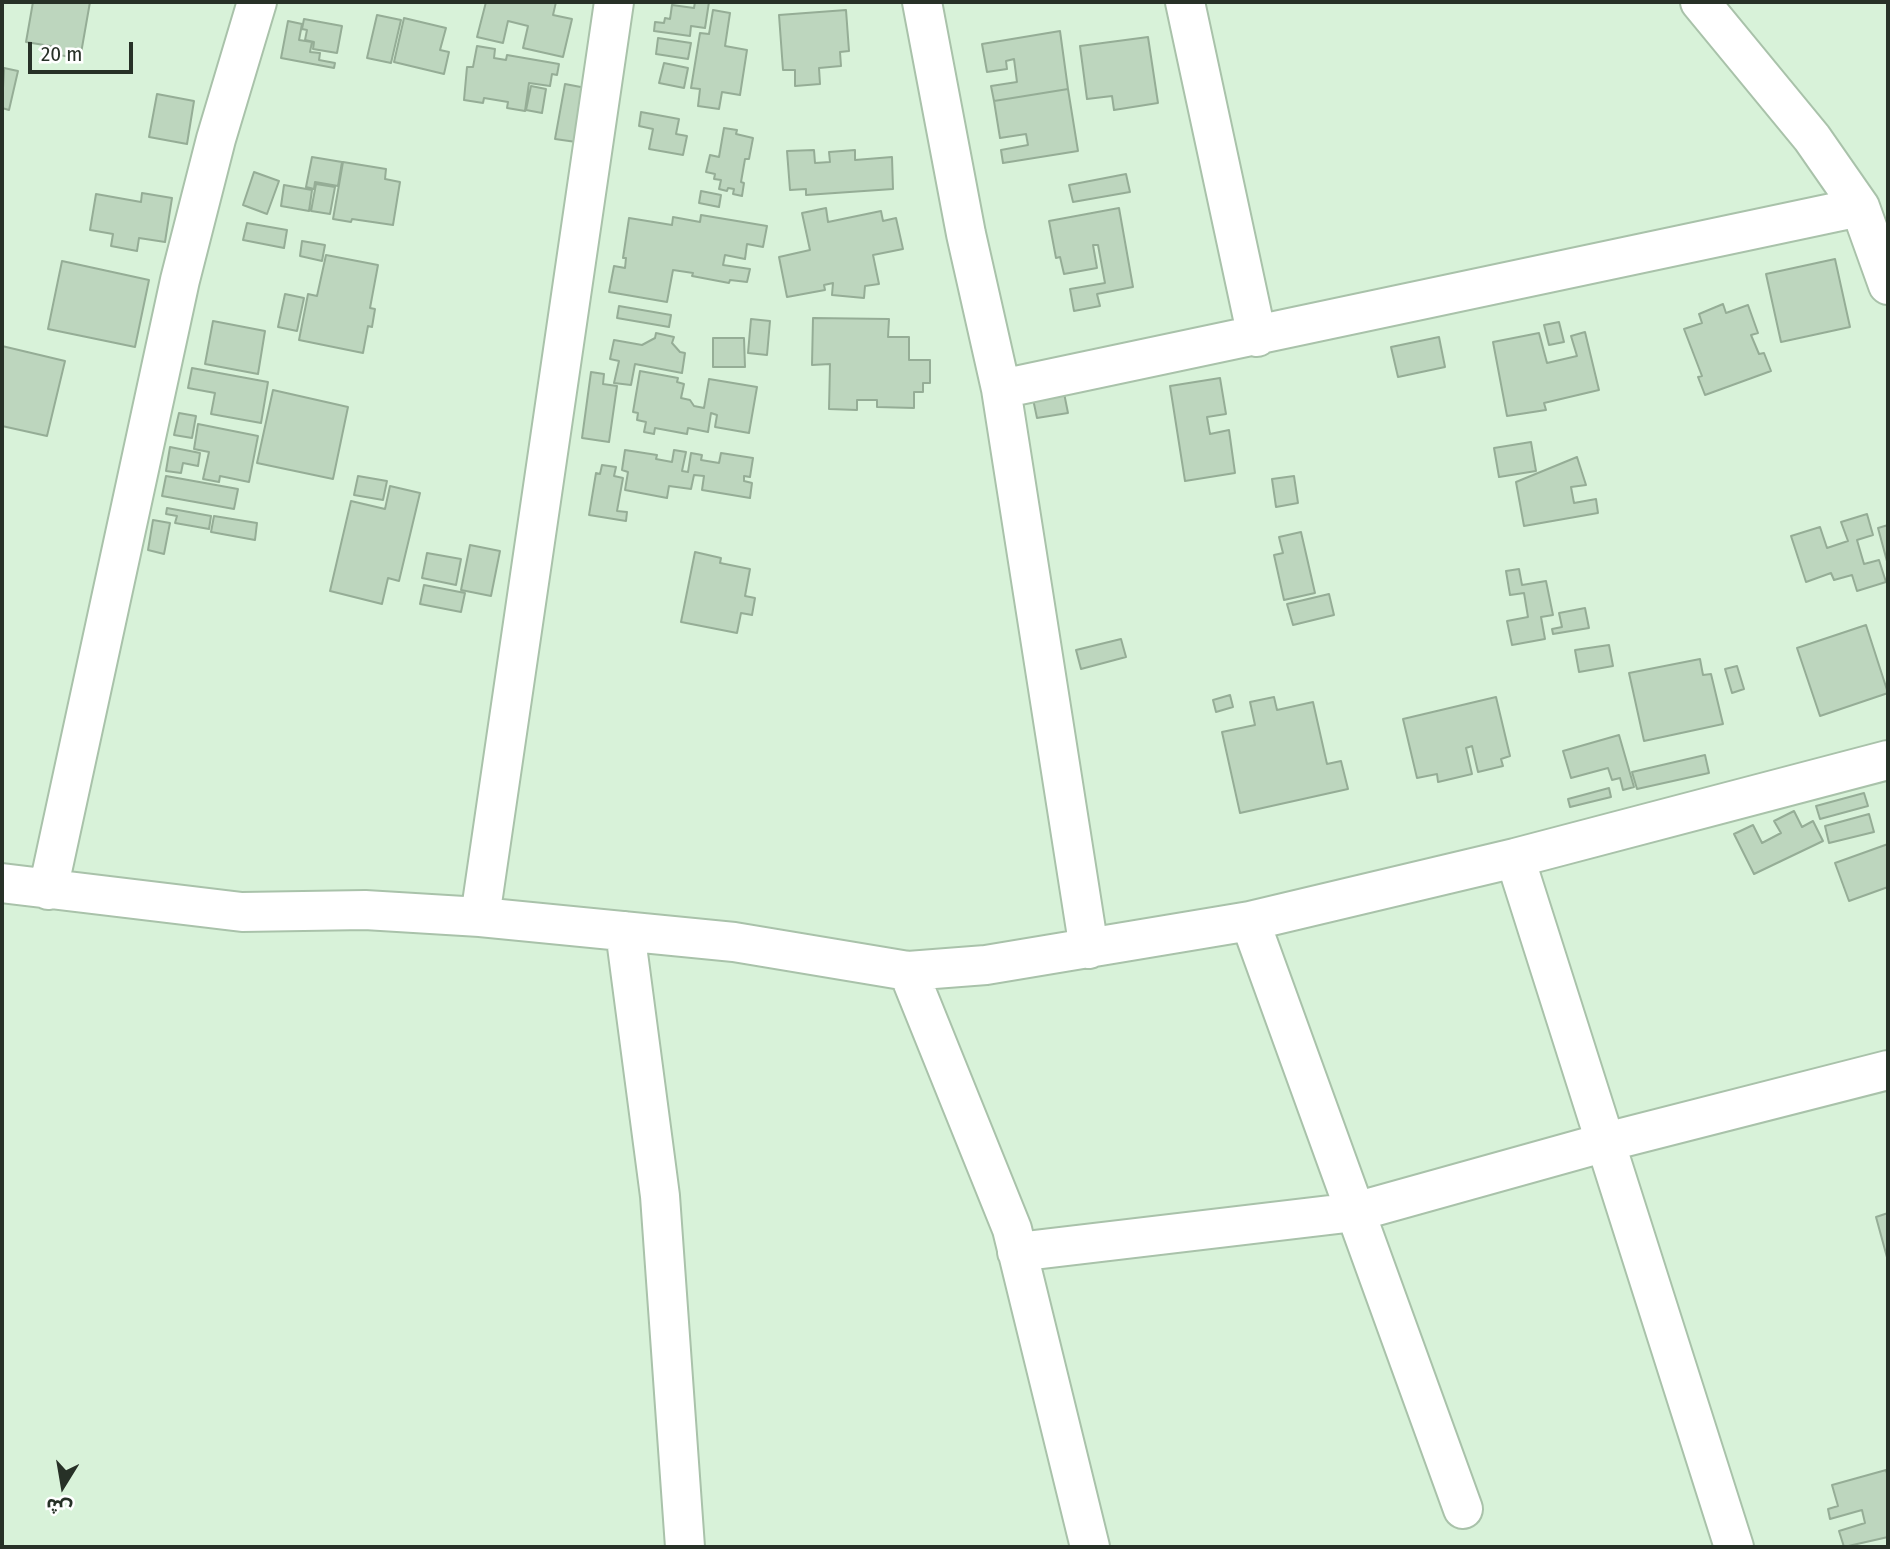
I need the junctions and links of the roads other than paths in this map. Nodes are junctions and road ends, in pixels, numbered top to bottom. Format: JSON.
{"nodes":[{"id":1,"x":257,"y":2,"type":"edge"},
{"id":2,"x":614,"y":2,"type":"edge"},
{"id":3,"x":922,"y":2,"type":"edge"},
{"id":4,"x":1185,"y":2,"type":"edge"},
{"id":5,"x":1700,"y":2,"type":"edge"},
{"id":6,"x":1860,"y":207,"type":"junction"},
{"id":7,"x":1888,"y":285,"type":"edge"},
{"id":8,"x":1257,"y":337,"type":"junction"},
{"id":9,"x":1002,"y":390,"type":"junction"},
{"id":10,"x":1888,"y":760,"type":"edge"},
{"id":11,"x":1515,"y":858,"type":"junction"},
{"id":12,"x":2,"y":883,"type":"edge"},
{"id":13,"x":48,"y":890,"type":"junction"},
{"id":14,"x":480,"y":916,"type":"junction"},
{"id":15,"x":1250,"y":921,"type":"junction"},
{"id":16,"x":625,"y":931,"type":"junction"},
{"id":17,"x":1089,"y":949,"type":"junction"},
{"id":18,"x":908,"y":971,"type":"junction"},
{"id":19,"x":1888,"y":1070,"type":"edge"},
{"id":20,"x":1606,"y":1142,"type":"junction"},
{"id":21,"x":1355,"y":1212,"type":"junction"},
{"id":22,"x":1017,"y":1252,"type":"junction"},
{"id":23,"x":1463,"y":1510,"type":"dead end"},
{"id":24,"x":685,"y":1547,"type":"edge"},
{"id":25,"x":1090,"y":1547,"type":"edge"},
{"id":26,"x":1734,"y":1547,"type":"edge"}],
"edges":[{"from":1,"to":13,"type":"street"},
{"from":2,"to":14,"type":"street"},
{"from":3,"to":9,"type":"street"},
{"from":4,"to":8,"type":"street"},
{"from":5,"to":6,"type":"street"},
{"from":6,"to":7,"type":"street"},
{"from":6,"to":8,"type":"street"},
{"from":8,"to":9,"type":"street"},
{"from":9,"to":17,"type":"street"},
{"from":10,"to":11,"type":"street"},
{"from":11,"to":15,"type":"street"},
{"from":11,"to":20,"type":"street"},
{"from":12,"to":13,"type":"street"},
{"from":13,"to":14,"type":"street"},
{"from":14,"to":16,"type":"street"},
{"from":15,"to":17,"type":"street"},
{"from":15,"to":21,"type":"street"},
{"from":16,"to":18,"type":"street"},
{"from":16,"to":24,"type":"street"},
{"from":17,"to":18,"type":"street"},
{"from":18,"to":22,"type":"street"},
{"from":19,"to":20,"type":"street"},
{"from":20,"to":21,"type":"street"},
{"from":20,"to":26,"type":"street"},
{"from":21,"to":22,"type":"street"},
{"from":21,"to":23,"type":"street"},
{"from":22,"to":25,"type":"street"}]}
